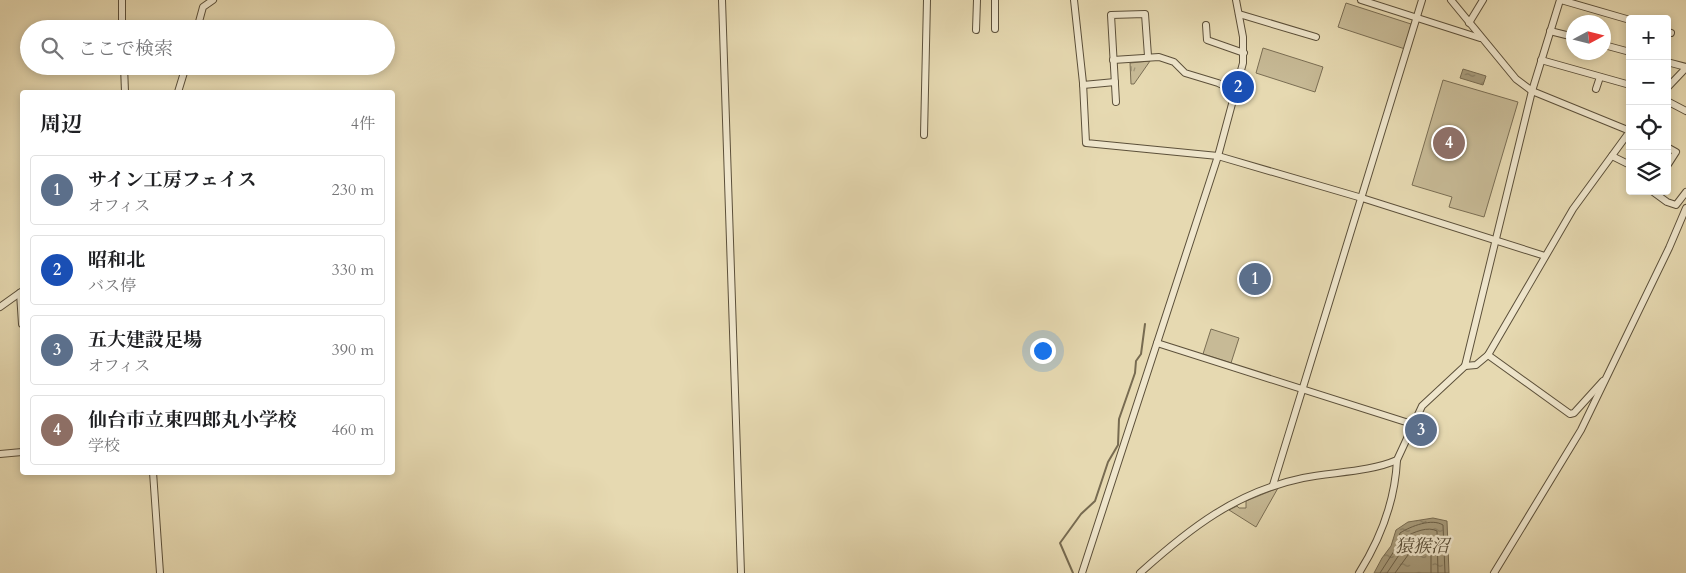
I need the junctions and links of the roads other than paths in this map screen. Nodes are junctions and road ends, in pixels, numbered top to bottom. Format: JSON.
{"nodes":[{"id":1,"x":122,"y":0,"type":"edge"},
{"id":2,"x":212,"y":0,"type":"edge"},
{"id":3,"x":722,"y":0,"type":"edge"},
{"id":4,"x":927,"y":0,"type":"edge"},
{"id":5,"x":977,"y":0,"type":"edge"},
{"id":6,"x":995,"y":0,"type":"edge"},
{"id":7,"x":1074,"y":0,"type":"edge"},
{"id":8,"x":1236,"y":0,"type":"edge"},
{"id":9,"x":1362,"y":0,"type":"edge"},
{"id":10,"x":1422,"y":0,"type":"edge"},
{"id":11,"x":1451,"y":0,"type":"edge"},
{"id":12,"x":1483,"y":0,"type":"edge"},
{"id":13,"x":1560,"y":0,"type":"edge"},
{"id":14,"x":1239,"y":14,"type":"junction"},
{"id":15,"x":1417,"y":18,"type":"junction"},
{"id":16,"x":1626,"y":19,"type":"edge"},
{"id":17,"x":122,"y":20,"type":"edge"},
{"id":18,"x":199,"y":20,"type":"edge"},
{"id":19,"x":1469,"y":23,"type":"junction"},
{"id":20,"x":1206,"y":25,"type":"dead end"},
{"id":21,"x":995,"y":29,"type":"dead end"},
{"id":22,"x":976,"y":30,"type":"dead end"},
{"id":23,"x":1550,"y":31,"type":"junction"},
{"id":24,"x":1566,"y":35,"type":"edge"},
{"id":25,"x":1316,"y":37,"type":"dead end"},
{"id":26,"x":1481,"y":38,"type":"junction"},
{"id":27,"x":1611,"y":47,"type":"edge"},
{"id":28,"x":1626,"y":51,"type":"edge"},
{"id":29,"x":1244,"y":53,"type":"junction"},
{"id":30,"x":1148,"y":56,"type":"junction"},
{"id":31,"x":1114,"y":60,"type":"junction"},
{"id":32,"x":1542,"y":60,"type":"junction"},
{"id":33,"x":1671,"y":63,"type":"edge"},
{"id":34,"x":1686,"y":67,"type":"edge"},
{"id":35,"x":124,"y":75,"type":"edge"},
{"id":36,"x":183,"y":75,"type":"edge"},
{"id":37,"x":1600,"y":78,"type":"junction"},
{"id":38,"x":1115,"y":82,"type":"junction"},
{"id":39,"x":1626,"y":84,"type":"edge"},
{"id":40,"x":1671,"y":84,"type":"edge"},
{"id":41,"x":1083,"y":85,"type":"junction"},
{"id":42,"x":1596,"y":89,"type":"dead end"},
{"id":43,"x":125,"y":90,"type":"edge"},
{"id":44,"x":179,"y":90,"type":"edge"},
{"id":45,"x":1532,"y":91,"type":"junction"},
{"id":46,"x":1237,"y":92,"type":"junction"},
{"id":47,"x":1116,"y":102,"type":"dead end"},
{"id":48,"x":1671,"y":103,"type":"edge"},
{"id":49,"x":1686,"y":111,"type":"edge"},
{"id":50,"x":924,"y":135,"type":"dead end"},
{"id":51,"x":1671,"y":149,"type":"edge"},
{"id":52,"x":1218,"y":156,"type":"junction"},
{"id":53,"x":1612,"y":156,"type":"junction"},
{"id":54,"x":1671,"y":160,"type":"edge"},
{"id":55,"x":1626,"y":163,"type":"edge"},
{"id":56,"x":1686,"y":192,"type":"edge"},
{"id":57,"x":1657,"y":195,"type":"edge"},
{"id":58,"x":1362,"y":198,"type":"junction"},
{"id":59,"x":1686,"y":208,"type":"edge"},
{"id":60,"x":1495,"y":240,"type":"junction"},
{"id":61,"x":1545,"y":256,"type":"junction"},
{"id":62,"x":20,"y":293,"type":"edge"},
{"id":63,"x":0,"y":307,"type":"edge"},
{"id":64,"x":1158,"y":343,"type":"junction"},
{"id":65,"x":1488,"y":356,"type":"junction"},
{"id":66,"x":1465,"y":366,"type":"junction"},
{"id":67,"x":1606,"y":380,"type":"junction"},
{"id":68,"x":1302,"y":388,"type":"junction"},
{"id":69,"x":1412,"y":424,"type":"junction"},
{"id":70,"x":20,"y":452,"type":"edge"},
{"id":71,"x":0,"y":454,"type":"edge"},
{"id":72,"x":1397,"y":460,"type":"junction"},
{"id":73,"x":153,"y":475,"type":"edge"},
{"id":74,"x":1273,"y":485,"type":"junction"},
{"id":75,"x":160,"y":573,"type":"edge"},
{"id":76,"x":741,"y":573,"type":"edge"},
{"id":77,"x":1082,"y":573,"type":"edge"},
{"id":78,"x":1140,"y":573,"type":"edge"},
{"id":79,"x":1359,"y":573,"type":"edge"},
{"id":80,"x":1494,"y":573,"type":"edge"}],
"edges":[{"from":1,"to":17,"type":"street"},
{"from":2,"to":18,"type":"street"},
{"from":3,"to":76,"type":"street"},
{"from":4,"to":50,"type":"street"},
{"from":5,"to":22,"type":"street"},
{"from":6,"to":21,"type":"street"},
{"from":7,"to":41,"type":"street"},
{"from":8,"to":14,"type":"street"},
{"from":9,"to":15,"type":"street"},
{"from":10,"to":15,"type":"street"},
{"from":11,"to":19,"type":"street"},
{"from":12,"to":19,"type":"street"},
{"from":13,"to":16,"type":"street"},
{"from":13,"to":23,"type":"street"},
{"from":14,"to":25,"type":"street"},
{"from":14,"to":29,"type":"street"},
{"from":15,"to":26,"type":"street"},
{"from":15,"to":58,"type":"street"},
{"from":19,"to":26,"type":"street"},
{"from":20,"to":29,"type":"street"},
{"from":23,"to":24,"type":"street"},
{"from":23,"to":32,"type":"street"},
{"from":26,"to":45,"type":"street"},
{"from":27,"to":28,"type":"street"},
{"from":29,"to":46,"type":"street"},
{"from":30,"to":31,"type":"street"},
{"from":30,"to":31,"type":"street"},
{"from":30,"to":46,"type":"street"},
{"from":31,"to":38,"type":"street"},
{"from":32,"to":37,"type":"street"},
{"from":32,"to":45,"type":"street"},
{"from":33,"to":34,"type":"street"},
{"from":34,"to":40,"type":"street"},
{"from":35,"to":43,"type":"street"},
{"from":36,"to":44,"type":"street"},
{"from":37,"to":39,"type":"street"},
{"from":37,"to":42,"type":"street"},
{"from":38,"to":41,"type":"street"},
{"from":38,"to":47,"type":"street"},
{"from":41,"to":52,"type":"street"},
{"from":45,"to":53,"type":"street"},
{"from":45,"to":60,"type":"street"},
{"from":46,"to":52,"type":"street"},
{"from":48,"to":49,"type":"street"},
{"from":51,"to":54,"type":"street"},
{"from":52,"to":58,"type":"street"},
{"from":52,"to":64,"type":"street"},
{"from":53,"to":55,"type":"street"},
{"from":53,"to":61,"type":"street"},
{"from":56,"to":57,"type":"street"},
{"from":58,"to":60,"type":"street"},
{"from":58,"to":68,"type":"street"},
{"from":59,"to":67,"type":"street"},
{"from":60,"to":61,"type":"street"},
{"from":60,"to":66,"type":"street"},
{"from":61,"to":65,"type":"street"},
{"from":62,"to":63,"type":"street"},
{"from":64,"to":68,"type":"street"},
{"from":64,"to":77,"type":"street"},
{"from":65,"to":66,"type":"street"},
{"from":65,"to":67,"type":"street"},
{"from":66,"to":69,"type":"street"},
{"from":67,"to":80,"type":"street"},
{"from":68,"to":69,"type":"street"},
{"from":68,"to":74,"type":"street"},
{"from":69,"to":72,"type":"street"},
{"from":70,"to":71,"type":"street"},
{"from":72,"to":74,"type":"street"},
{"from":72,"to":79,"type":"street"},
{"from":73,"to":75,"type":"street"},
{"from":74,"to":78,"type":"street"}]}
